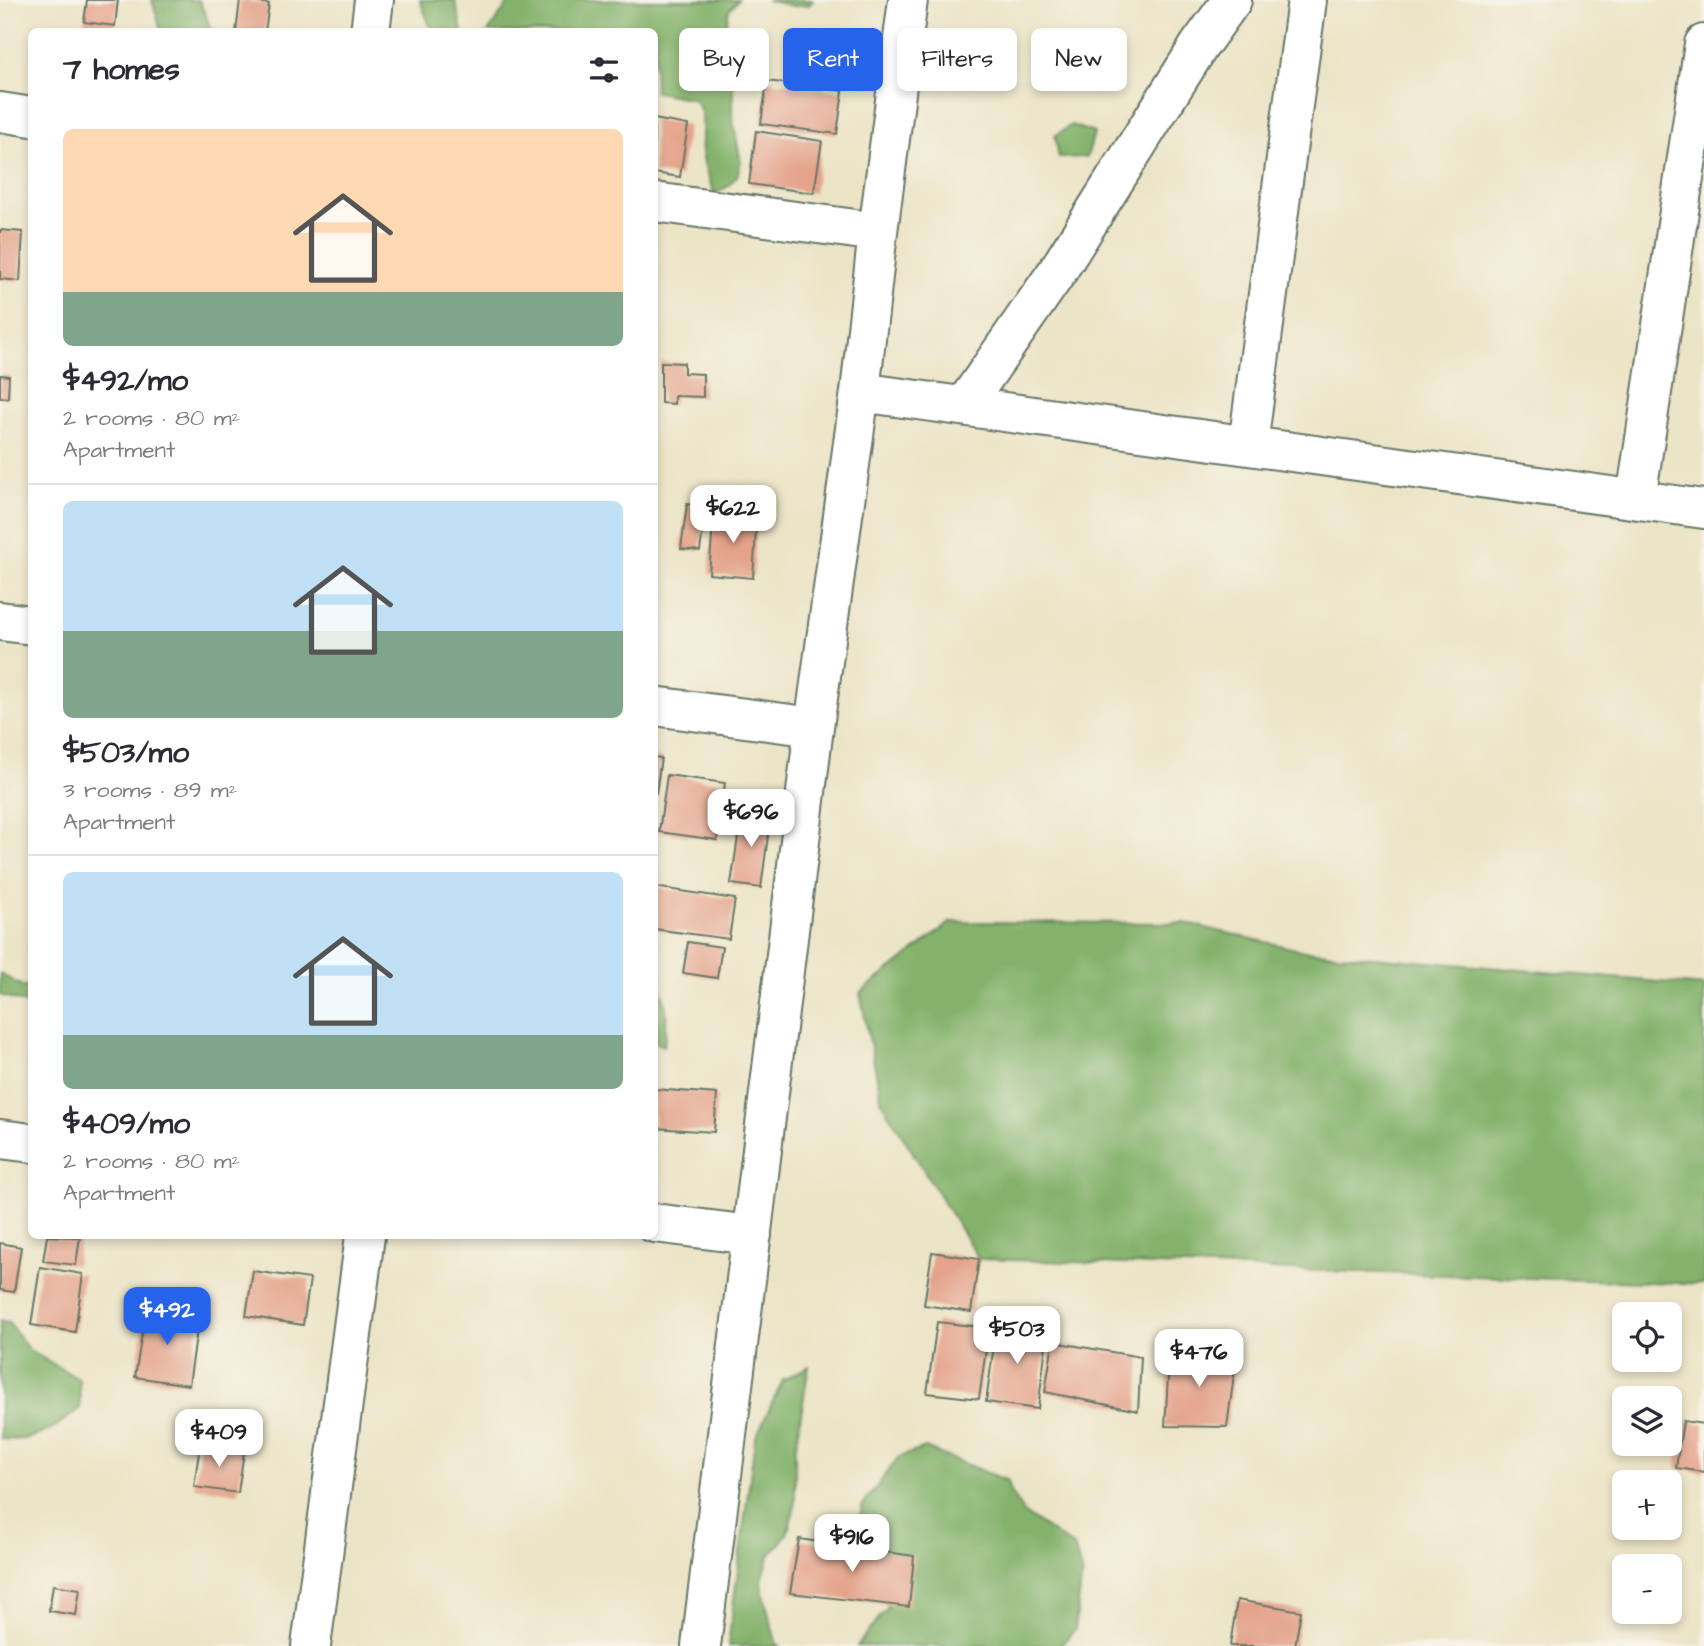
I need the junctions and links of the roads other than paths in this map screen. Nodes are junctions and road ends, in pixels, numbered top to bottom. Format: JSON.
{"nodes":[{"id":1,"x":374,"y":0,"type":"edge"},
{"id":2,"x":908,"y":0,"type":"edge"},
{"id":3,"x":1232,"y":0,"type":"edge"},
{"id":4,"x":1307,"y":0,"type":"edge"},
{"id":5,"x":370,"y":28,"type":"edge"},
{"id":6,"x":1704,"y":44,"type":"edge"},
{"id":7,"x":0,"y":112,"type":"edge"},
{"id":8,"x":28,"y":116,"type":"edge"},
{"id":9,"x":658,"y":203,"type":"edge"},
{"id":10,"x":877,"y":232,"type":"junction"},
{"id":11,"x":860,"y":392,"type":"junction"},
{"id":12,"x":964,"y":406,"type":"junction"},
{"id":13,"x":1248,"y":445,"type":"junction"},
{"id":14,"x":1636,"y":499,"type":"junction"},
{"id":15,"x":1704,"y":509,"type":"edge"},
{"id":16,"x":0,"y":621,"type":"edge"},
{"id":17,"x":28,"y":624,"type":"edge"},
{"id":18,"x":658,"y":707,"type":"edge"},
{"id":19,"x":814,"y":727,"type":"junction"},
{"id":20,"x":0,"y":1139,"type":"edge"},
{"id":21,"x":28,"y":1142,"type":"edge"},
{"id":22,"x":658,"y":1223,"type":"edge"},
{"id":23,"x":752,"y":1235,"type":"junction"},
{"id":24,"x":365,"y":1239,"type":"edge"},
{"id":25,"x":311,"y":1646,"type":"edge"},
{"id":26,"x":701,"y":1646,"type":"edge"}],
"edges":[{"from":1,"to":5,"type":"street"},
{"from":2,"to":10,"type":"street"},
{"from":3,"to":12,"type":"street"},
{"from":4,"to":13,"type":"street"},
{"from":6,"to":14,"type":"street"},
{"from":7,"to":8,"type":"street"},
{"from":9,"to":10,"type":"street"},
{"from":10,"to":11,"type":"street"},
{"from":11,"to":12,"type":"street"},
{"from":11,"to":19,"type":"street"},
{"from":12,"to":13,"type":"street"},
{"from":13,"to":14,"type":"street"},
{"from":14,"to":15,"type":"street"},
{"from":16,"to":17,"type":"street"},
{"from":18,"to":19,"type":"street"},
{"from":19,"to":23,"type":"street"},
{"from":20,"to":21,"type":"street"},
{"from":22,"to":23,"type":"street"},
{"from":23,"to":26,"type":"street"},
{"from":24,"to":25,"type":"street"}]}
